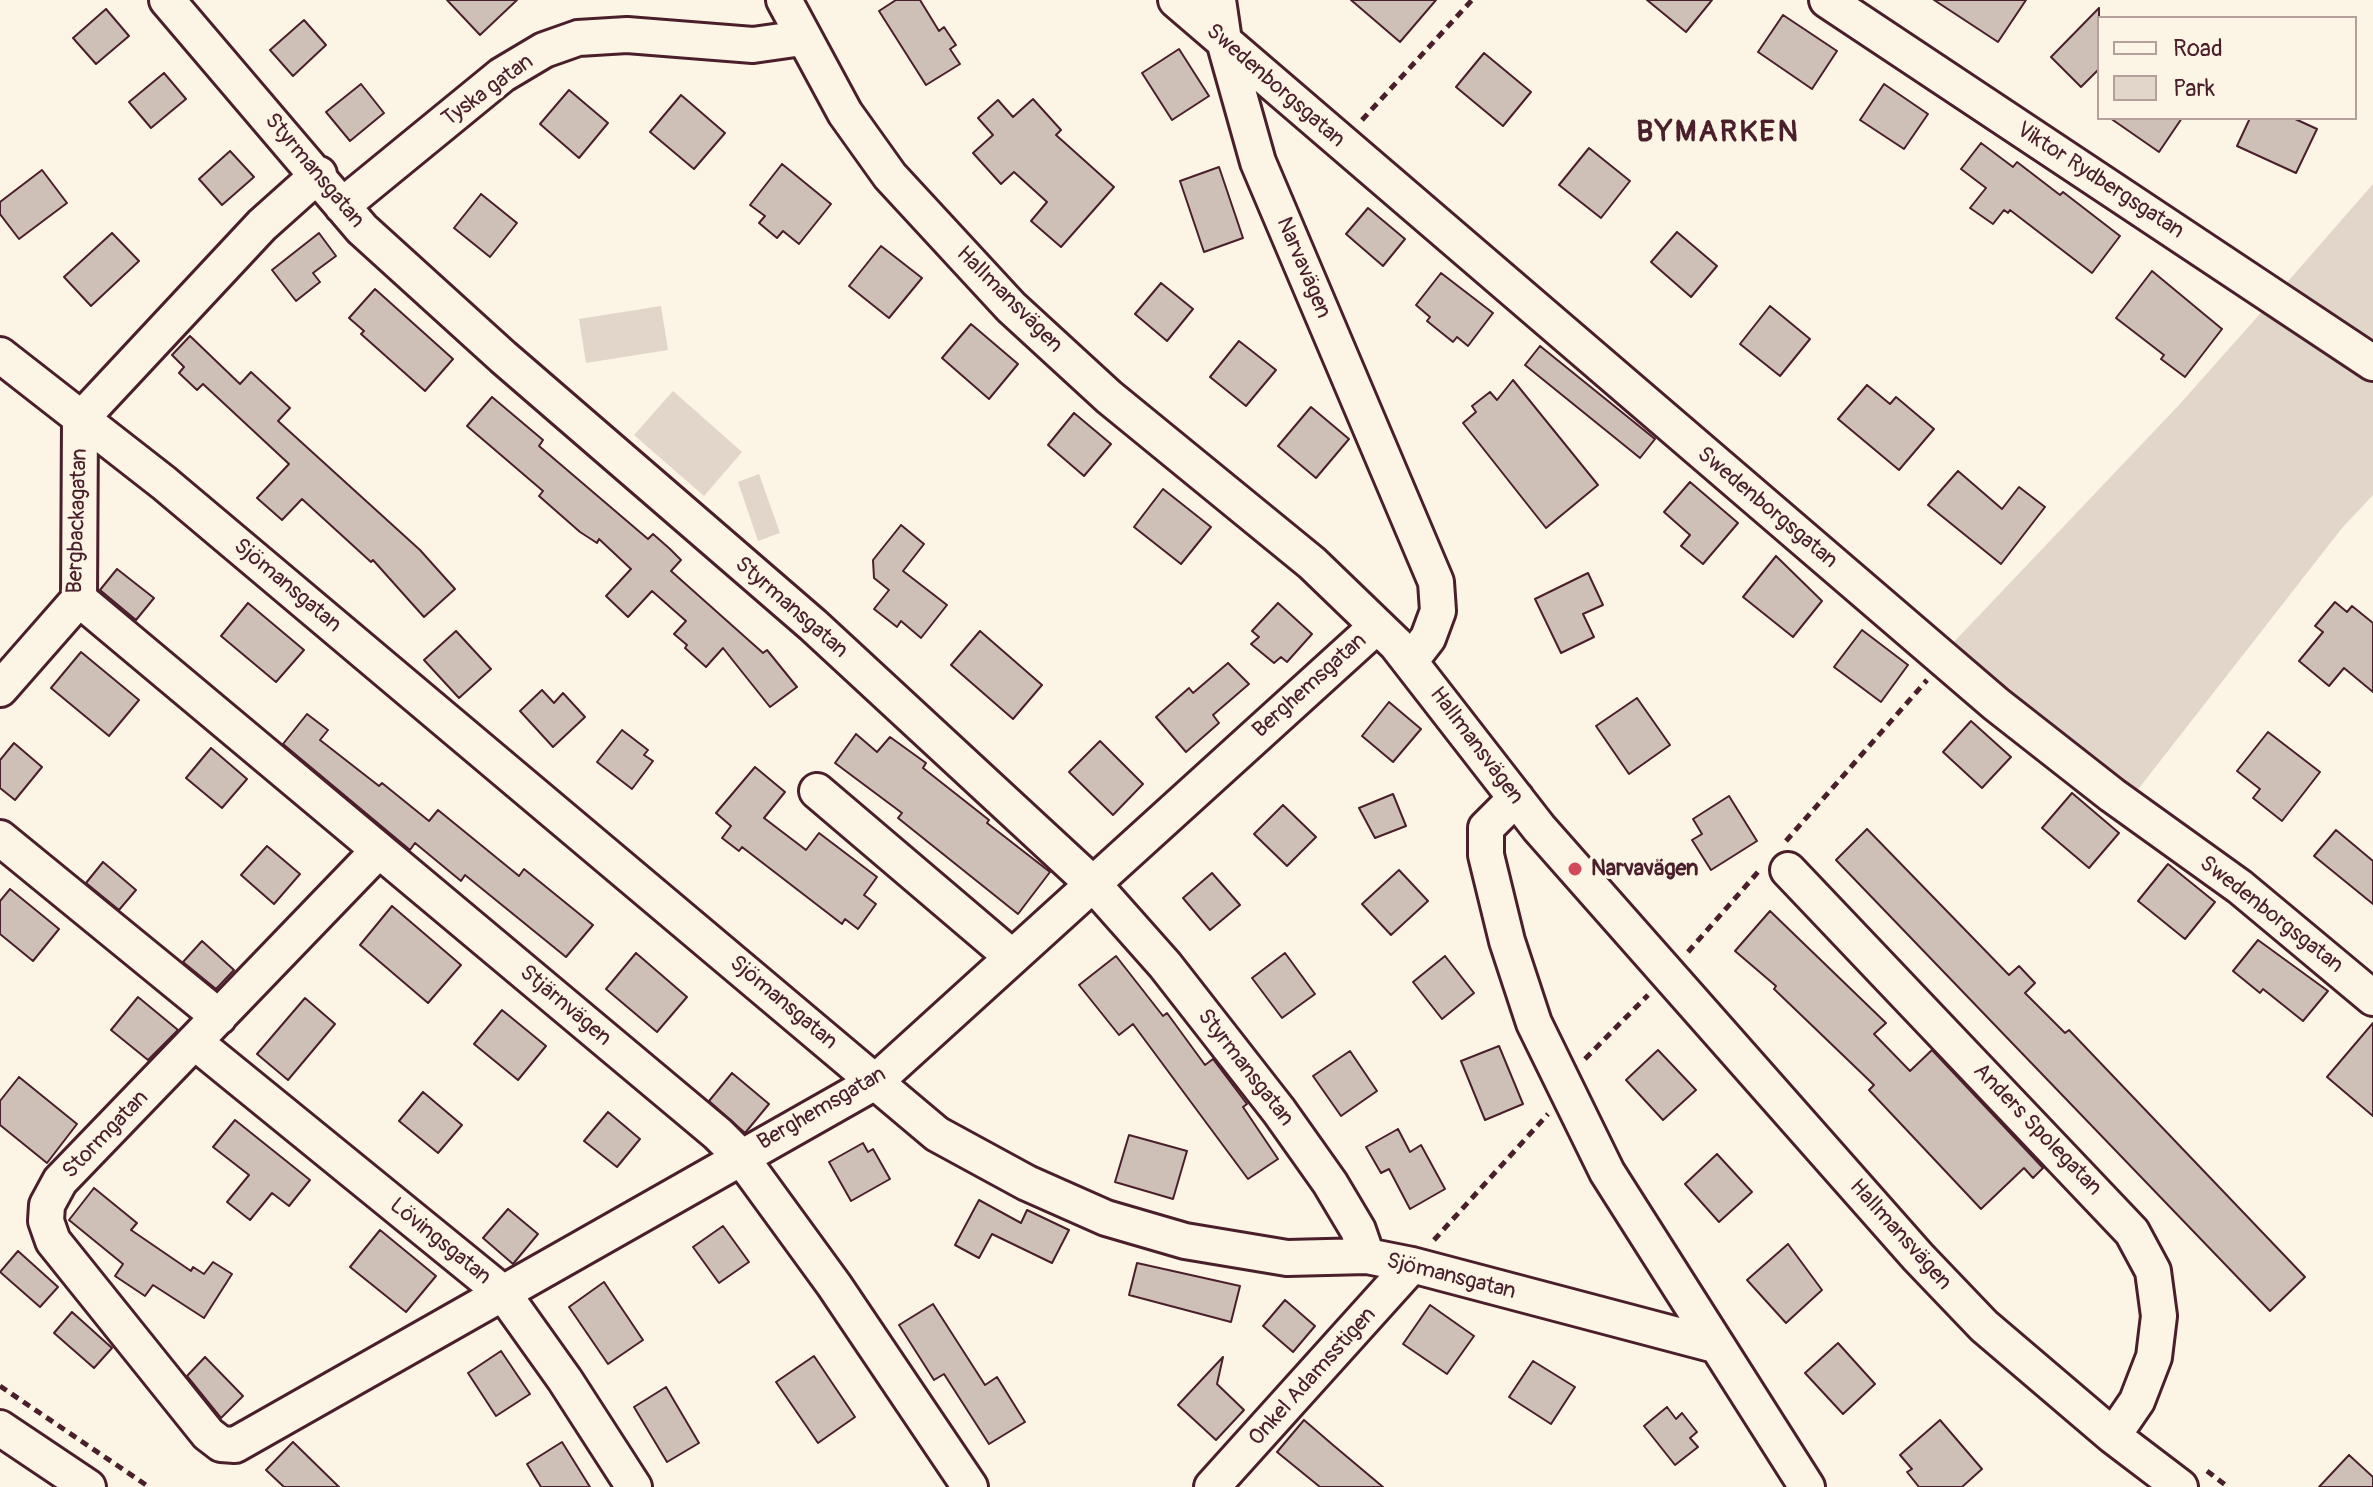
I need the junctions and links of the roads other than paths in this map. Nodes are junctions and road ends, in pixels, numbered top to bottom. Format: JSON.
{"nodes":[{"id":1,"x":167,"y":0,"type":"edge"},
{"id":2,"x":784,"y":0,"type":"edge"},
{"id":3,"x":1176,"y":0,"type":"edge"},
{"id":4,"x":1218,"y":0,"type":"edge"},
{"id":5,"x":1827,"y":0,"type":"edge"},
{"id":6,"x":802,"y":38,"type":"junction"},
{"id":7,"x":1224,"y":41,"type":"junction"},
{"id":8,"x":319,"y":174,"type":"junction"},
{"id":9,"x":342,"y":206,"type":"junction"},
{"id":10,"x":0,"y":355,"type":"edge"},
{"id":11,"x":2373,"y":363,"type":"edge"},
{"id":12,"x":80,"y":420,"type":"junction"},
{"id":13,"x":79,"y":599,"type":"junction"},
{"id":14,"x":1377,"y":626,"type":"junction"},
{"id":15,"x":1411,"y":660,"type":"junction"},
{"id":16,"x":0,"y":689,"type":"edge"},
{"id":17,"x":817,"y":791,"type":"dead end"},
{"id":18,"x":1516,"y":798,"type":"junction"},
{"id":19,"x":0,"y":838,"type":"edge"},
{"id":20,"x":378,"y":851,"type":"junction"},
{"id":21,"x":1778,"y":861,"type":"road end"},
{"id":22,"x":1094,"y":885,"type":"junction"},
{"id":23,"x":1012,"y":957,"type":"junction"},
{"id":24,"x":2368,"y":983,"type":"edge"},
{"id":25,"x":219,"y":1017,"type":"junction"},
{"id":26,"x":196,"y":1043,"type":"junction"},
{"id":27,"x":875,"y":1082,"type":"junction"},
{"id":28,"x":740,"y":1156,"type":"junction"},
{"id":29,"x":1367,"y":1256,"type":"junction"},
{"id":30,"x":1412,"y":1265,"type":"junction"},
{"id":31,"x":503,"y":1293,"type":"junction"},
{"id":32,"x":1715,"y":1345,"type":"junction"},
{"id":33,"x":0,"y":1428,"type":"edge"},
{"id":34,"x":2113,"y":1436,"type":"junction"},
{"id":35,"x":221,"y":1444,"type":"joint"},
{"id":36,"x":88,"y":1487,"type":"edge"},
{"id":37,"x":634,"y":1487,"type":"edge"},
{"id":38,"x":970,"y":1487,"type":"edge"},
{"id":39,"x":1212,"y":1487,"type":"edge"},
{"id":40,"x":1807,"y":1487,"type":"edge"},
{"id":41,"x":2180,"y":1487,"type":"edge"}],
"edges":[{"from":1,"to":8,"type":"street","name":"Styrmansgatan"},
{"from":2,"to":6,"type":"street","name":"Hallmansvägen"},
{"from":3,"to":7,"type":"street","name":"Swedenborgsgatan"},
{"from":4,"to":7,"type":"street","name":"Narvavägen"},
{"from":5,"to":11,"type":"street","name":"Viktor Rydbergsgatan"},
{"from":6,"to":9,"type":"street","name":"Tyska gatan"},
{"from":6,"to":14,"type":"street","name":"Hallmansvägen"},
{"from":7,"to":15,"type":"street","name":"Narvavägen"},
{"from":7,"to":24,"type":"street","name":"Swedenborgsgatan"},
{"from":8,"to":9,"type":"street","name":"Styrmansgatan"},
{"from":8,"to":12,"type":"street"},
{"from":9,"to":22,"type":"street","name":"Styrmansgatan"},
{"from":10,"to":12,"type":"street","name":"Sjömansgatan"},
{"from":12,"to":13,"type":"street","name":"Bergbackagatan"},
{"from":12,"to":27,"type":"street","name":"Sjömansgatan"},
{"from":13,"to":16,"type":"street","name":"Bergbackagatan"},
{"from":13,"to":20,"type":"street","name":"Stjärnvägen"},
{"from":14,"to":15,"type":"street","name":"Hallmansvägen"},
{"from":14,"to":22,"type":"street","name":"Berghemsgatan"},
{"from":15,"to":18,"type":"street","name":"Hallmansvägen"},
{"from":17,"to":23,"type":"street"},
{"from":18,"to":32,"type":"street"},
{"from":18,"to":34,"type":"street","name":"Hallmansvägen"},
{"from":19,"to":25,"type":"street"},
{"from":20,"to":25,"type":"street","name":"Stormgatan"},
{"from":20,"to":28,"type":"street","name":"Stjärnvägen"},
{"from":21,"to":34,"type":"street","name":"Anders Spolegatan"},
{"from":22,"to":23,"type":"street","name":"Berghemsgatan"},
{"from":22,"to":29,"type":"street","name":"Styrmansgatan"},
{"from":23,"to":27,"type":"street","name":"Berghemsgatan"},
{"from":25,"to":26,"type":"street","name":"Stormgatan"},
{"from":26,"to":31,"type":"street","name":"Lövingsgatan"},
{"from":26,"to":35,"type":"street","name":"Stormgatan"},
{"from":27,"to":28,"type":"street","name":"Berghemsgatan"},
{"from":27,"to":29,"type":"street","name":"Sjömansgatan"},
{"from":28,"to":31,"type":"street","name":"Berghemsgatan"},
{"from":28,"to":38,"type":"street","name":"Stjärnvägen"},
{"from":29,"to":30,"type":"street","name":"Sjömansgatan"},
{"from":30,"to":32,"type":"street","name":"Sjömansgatan"},
{"from":30,"to":39,"type":"street","name":"Onkel Adamsstigen"},
{"from":31,"to":35,"type":"street","name":"Berghemsgatan"},
{"from":31,"to":37,"type":"street","name":"Lövingsgatan"},
{"from":32,"to":40,"type":"street"},
{"from":33,"to":36,"type":"street"},
{"from":34,"to":41,"type":"street","name":"Hallmansvägen"}]}
